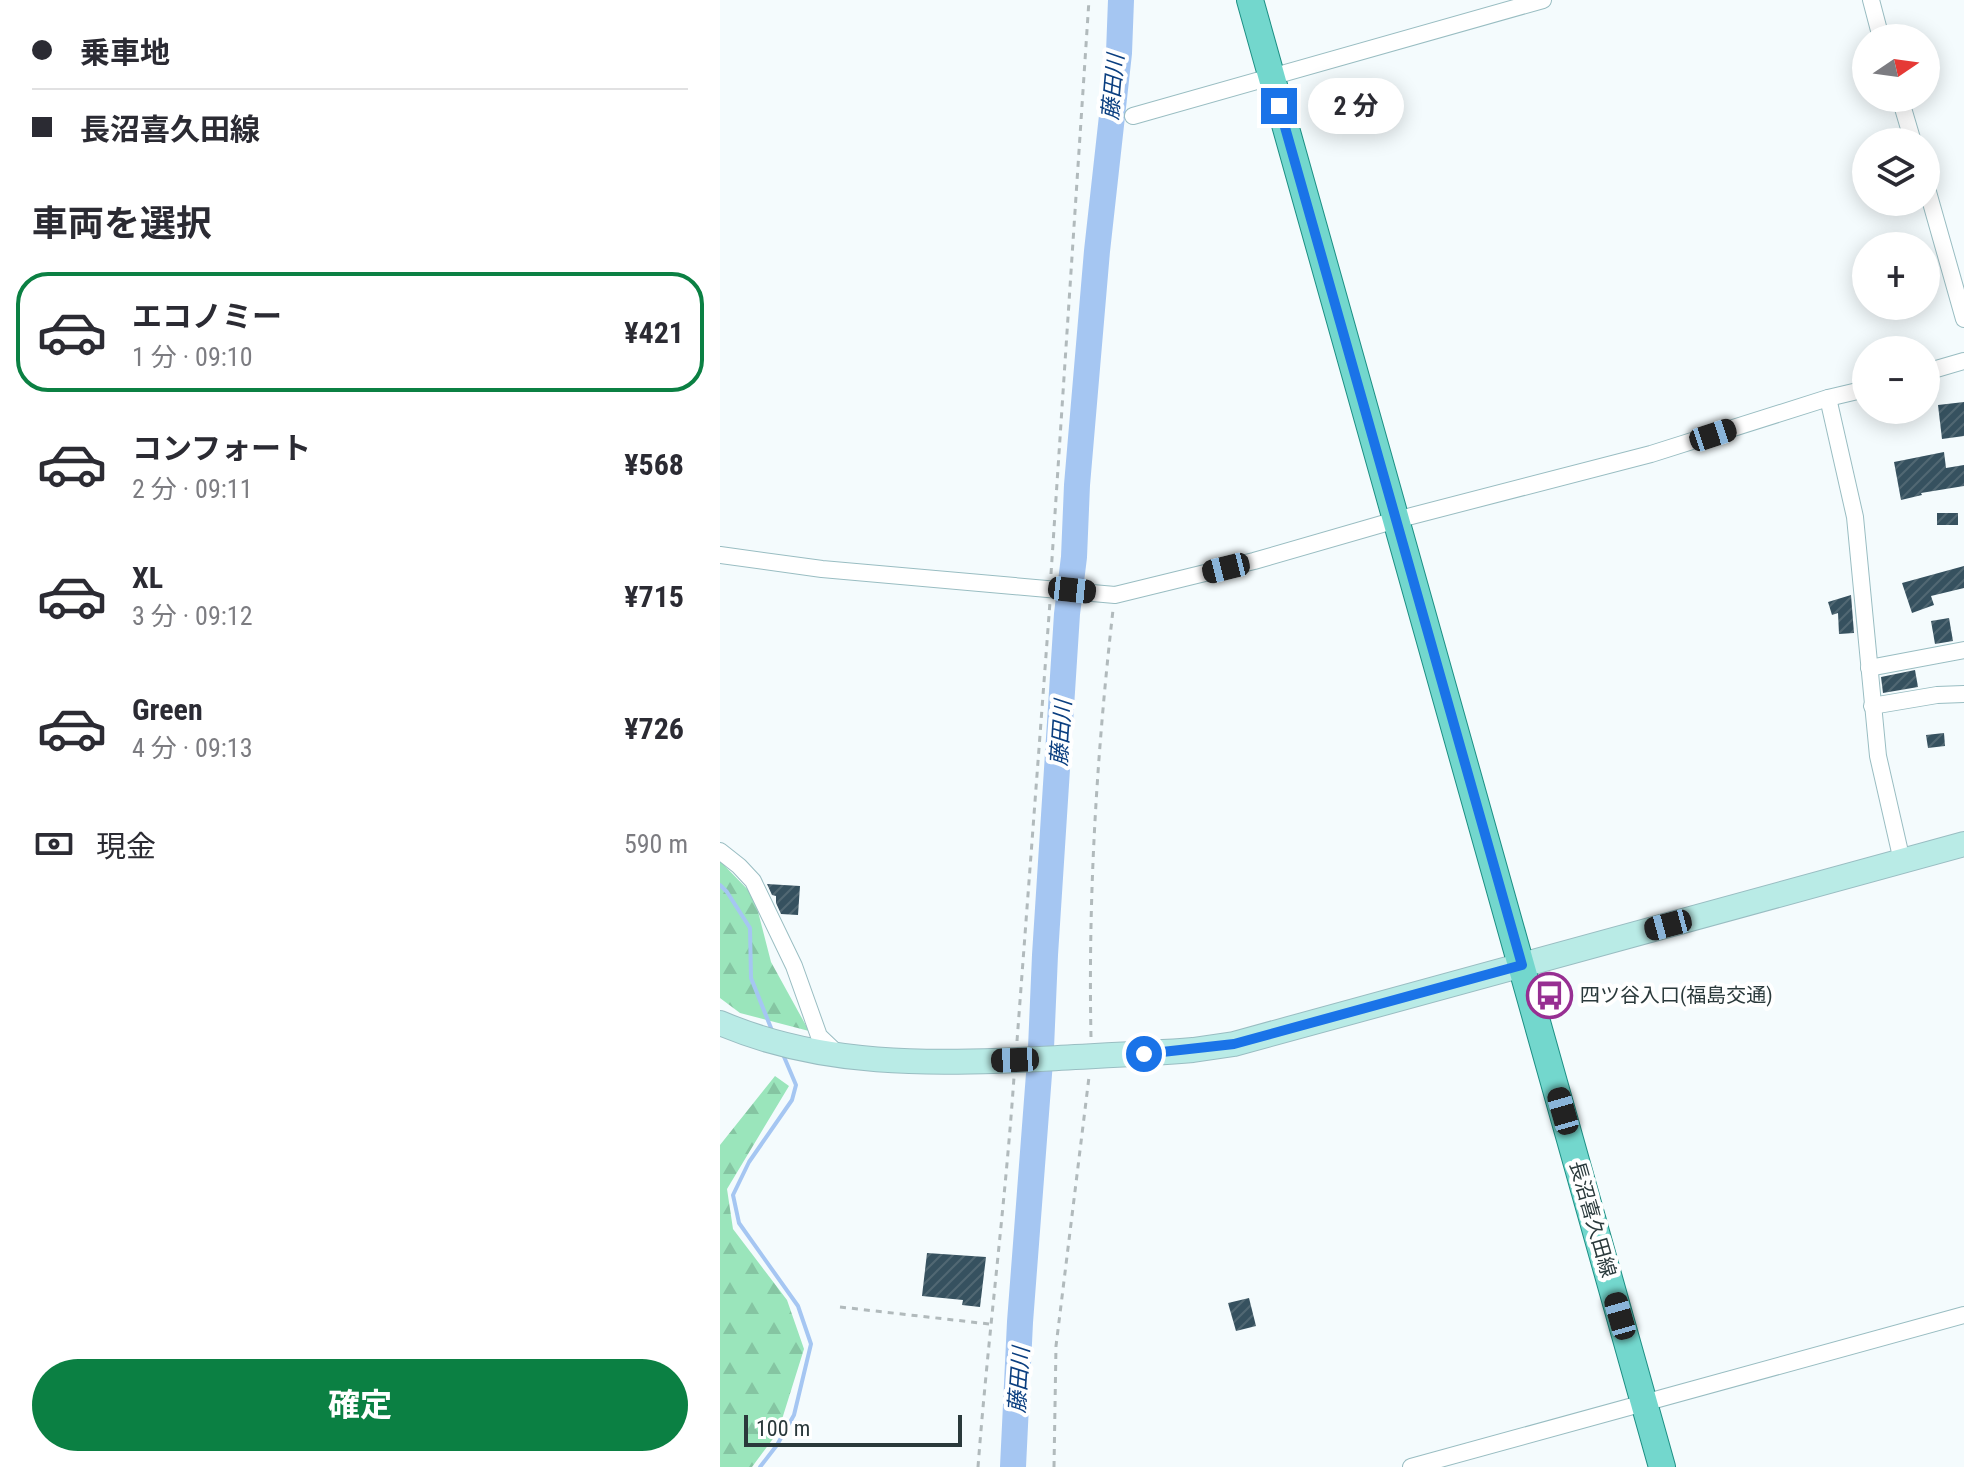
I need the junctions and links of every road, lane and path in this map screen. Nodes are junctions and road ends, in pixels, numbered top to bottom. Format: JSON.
{"nodes":[{"id":1,"x":1089,"y":0,"type":"edge"},
{"id":2,"x":1250,"y":0,"type":"edge"},
{"id":3,"x":1543,"y":0,"type":"edge"},
{"id":4,"x":1871,"y":0,"type":"edge"},
{"id":5,"x":1877,"y":24,"type":"edge"},
{"id":6,"x":1271,"y":76,"type":"junction"},
{"id":7,"x":1133,"y":116,"type":"dead end"},
{"id":8,"x":1935,"y":216,"type":"edge"},
{"id":9,"x":1964,"y":319,"type":"edge"},
{"id":10,"x":1964,"y":361,"type":"edge"},
{"id":11,"x":1940,"y":368,"type":"edge"},
{"id":12,"x":1852,"y":392,"type":"edge"},
{"id":13,"x":1828,"y":398,"type":"junction"},
{"id":14,"x":1396,"y":520,"type":"junction"},
{"id":15,"x":720,"y":555,"type":"edge"},
{"id":16,"x":1051,"y":588,"type":"junction"},
{"id":17,"x":1115,"y":595,"type":"junction"},
{"id":18,"x":1964,"y":650,"type":"edge"},
{"id":19,"x":1869,"y":668,"type":"junction"},
{"id":20,"x":1964,"y":694,"type":"edge"},
{"id":21,"x":1872,"y":706,"type":"junction"},
{"id":22,"x":1964,"y":844,"type":"edge"},
{"id":23,"x":720,"y":851,"type":"edge"},
{"id":24,"x":1902,"y":861,"type":"junction"},
{"id":25,"x":1522,"y":965,"type":"junction"},
{"id":26,"x":720,"y":1023,"type":"edge"},
{"id":27,"x":840,"y":1056,"type":"junction"},
{"id":28,"x":1091,"y":1056,"type":"junction"},
{"id":29,"x":1015,"y":1060,"type":"junction"},
{"id":30,"x":840,"y":1307,"type":"dead end"},
{"id":31,"x":1964,"y":1315,"type":"edge"},
{"id":32,"x":989,"y":1324,"type":"junction"},
{"id":33,"x":1645,"y":1404,"type":"junction"},
{"id":34,"x":1436,"y":1464,"type":"edge"},
{"id":35,"x":978,"y":1467,"type":"edge"},
{"id":36,"x":1054,"y":1467,"type":"edge"},
{"id":37,"x":1411,"y":1467,"type":"edge"},
{"id":38,"x":1662,"y":1467,"type":"edge"}],
"edges":[{"from":1,"to":16,"type":"path"},
{"from":2,"to":6,"type":"main road","name":"長沼喜久田線"},
{"from":3,"to":6,"type":"street"},
{"from":4,"to":5,"type":"street"},
{"from":6,"to":7,"type":"street"},
{"from":6,"to":14,"type":"main road","name":"長沼喜久田線"},
{"from":8,"to":9,"type":"street"},
{"from":10,"to":11,"type":"street"},
{"from":12,"to":13,"type":"street"},
{"from":13,"to":14,"type":"street"},
{"from":13,"to":19,"type":"street"},
{"from":14,"to":17,"type":"street"},
{"from":14,"to":25,"type":"main road","name":"長沼喜久田線"},
{"from":15,"to":16,"type":"street"},
{"from":16,"to":17,"type":"street"},
{"from":16,"to":29,"type":"path"},
{"from":17,"to":28,"type":"path"},
{"from":18,"to":19,"type":"street"},
{"from":19,"to":21,"type":"street"},
{"from":20,"to":21,"type":"street"},
{"from":21,"to":24,"type":"street"},
{"from":22,"to":24,"type":"street"},
{"from":23,"to":27,"type":"street"},
{"from":24,"to":25,"type":"street"},
{"from":25,"to":28,"type":"street"},
{"from":25,"to":33,"type":"main road","name":"長沼喜久田線"},
{"from":26,"to":27,"type":"street"},
{"from":27,"to":29,"type":"street"},
{"from":28,"to":29,"type":"street"},
{"from":28,"to":36,"type":"path"},
{"from":29,"to":32,"type":"path"},
{"from":30,"to":32,"type":"path"},
{"from":31,"to":33,"type":"street"},
{"from":32,"to":35,"type":"path"},
{"from":33,"to":34,"type":"street"},
{"from":33,"to":38,"type":"main road","name":"長沼喜久田線"},
{"from":34,"to":37,"type":"street"}]}
